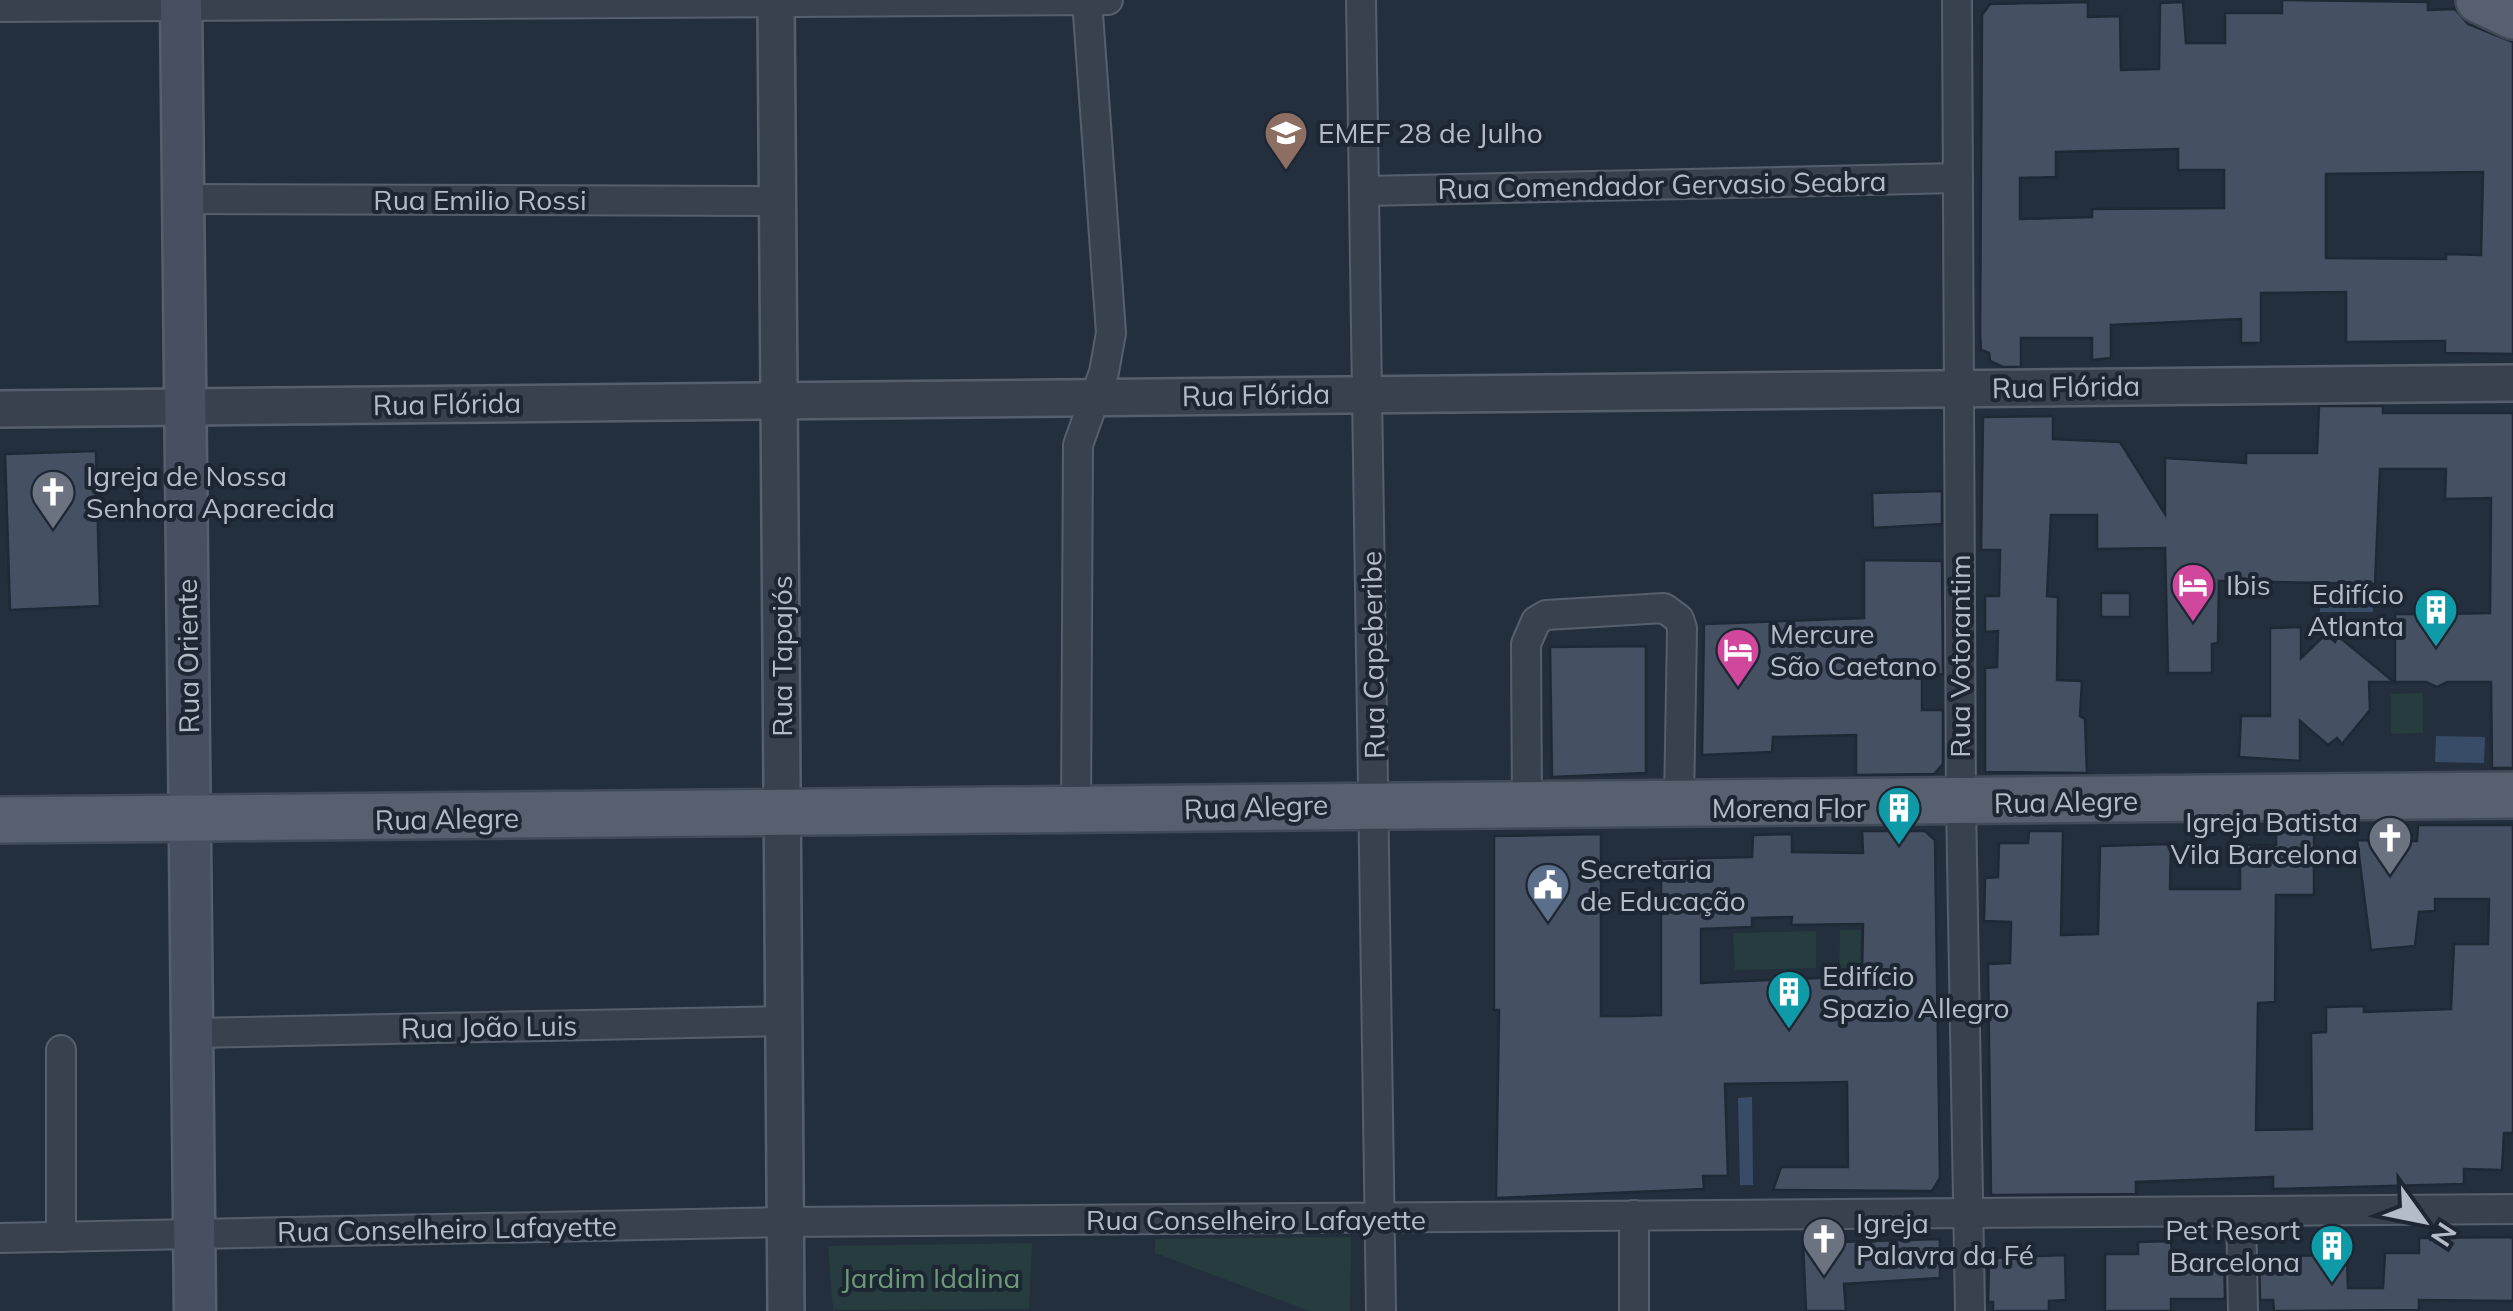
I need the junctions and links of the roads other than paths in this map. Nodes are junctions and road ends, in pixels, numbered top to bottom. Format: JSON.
{"nodes":[{"id":1,"x":1087,"y":0,"type":"edge"},
{"id":2,"x":1108,"y":0,"type":"edge"},
{"id":3,"x":1361,"y":0,"type":"edge"},
{"id":4,"x":1957,"y":0,"type":"edge"},
{"id":5,"x":776,"y":1,"type":"edge"},
{"id":6,"x":181,"y":2,"type":"edge"},
{"id":7,"x":0,"y":7,"type":"edge"},
{"id":8,"x":1958,"y":178,"type":"junction"},
{"id":9,"x":1366,"y":192,"type":"junction"},
{"id":10,"x":183,"y":199,"type":"junction"},
{"id":11,"x":776,"y":201,"type":"junction"},
{"id":12,"x":2513,"y":383,"type":"edge"},
{"id":13,"x":1960,"y":388,"type":"junction"},
{"id":14,"x":1369,"y":392,"type":"junction"},
{"id":15,"x":1094,"y":398,"type":"junction"},
{"id":16,"x":780,"y":400,"type":"junction"},
{"id":17,"x":186,"y":408,"type":"junction"},
{"id":18,"x":0,"y":410,"type":"edge"},
{"id":19,"x":2513,"y":795,"type":"edge"},
{"id":20,"x":1961,"y":803,"type":"junction"},
{"id":21,"x":1376,"y":804,"type":"junction"},
{"id":22,"x":1678,"y":804,"type":"junction"},
{"id":23,"x":1527,"y":805,"type":"junction"},
{"id":24,"x":1076,"y":812,"type":"junction"},
{"id":25,"x":783,"y":814,"type":"junction"},
{"id":26,"x":190,"y":818,"type":"junction"},
{"id":27,"x":0,"y":820,"type":"edge"},
{"id":28,"x":787,"y":1020,"type":"junction"},
{"id":29,"x":192,"y":1033,"type":"junction"},
{"id":30,"x":60,"y":1050,"type":"dead end"},
{"id":31,"x":2513,"y":1209,"type":"edge"},
{"id":32,"x":1970,"y":1212,"type":"junction"},
{"id":33,"x":2242,"y":1212,"type":"junction"},
{"id":34,"x":1634,"y":1216,"type":"junction"},
{"id":35,"x":1379,"y":1220,"type":"junction"},
{"id":36,"x":786,"y":1222,"type":"junction"},
{"id":37,"x":195,"y":1235,"type":"junction"},
{"id":38,"x":61,"y":1237,"type":"junction"},
{"id":39,"x":0,"y":1238,"type":"edge"},
{"id":40,"x":196,"y":1311,"type":"edge"},
{"id":41,"x":786,"y":1311,"type":"edge"},
{"id":42,"x":1381,"y":1311,"type":"edge"},
{"id":43,"x":1634,"y":1311,"type":"edge"},
{"id":44,"x":1970,"y":1311,"type":"edge"},
{"id":45,"x":2243,"y":1311,"type":"edge"}],
"edges":[{"from":1,"to":2,"type":"street"},
{"from":1,"to":5,"type":"street"},
{"from":1,"to":15,"type":"street"},
{"from":3,"to":9,"type":"street","name":"Rua Capeberibe"},
{"from":4,"to":8,"type":"street","name":"Rua Votorantim"},
{"from":5,"to":6,"type":"street"},
{"from":5,"to":11,"type":"street","name":"Rua Tapajós"},
{"from":6,"to":7,"type":"street"},
{"from":6,"to":10,"type":"main road","name":"Rua Oriente"},
{"from":8,"to":9,"type":"street","name":"Rua Comendador Gervasio Seabra"},
{"from":8,"to":13,"type":"street","name":"Rua Votorantim"},
{"from":9,"to":14,"type":"street","name":"Rua Capeberibe"},
{"from":10,"to":11,"type":"street","name":"Rua Emilio Rossi"},
{"from":10,"to":17,"type":"main road","name":"Rua Oriente"},
{"from":11,"to":16,"type":"street","name":"Rua Tapajós"},
{"from":12,"to":13,"type":"street","name":"Rua Flórida"},
{"from":13,"to":14,"type":"street","name":"Rua Flórida"},
{"from":13,"to":20,"type":"street","name":"Rua Votorantim"},
{"from":14,"to":15,"type":"street","name":"Rua Flórida"},
{"from":14,"to":21,"type":"street","name":"Rua Capeberibe"},
{"from":15,"to":16,"type":"street","name":"Rua Flórida"},
{"from":15,"to":24,"type":"street"},
{"from":16,"to":17,"type":"street","name":"Rua Flórida"},
{"from":16,"to":25,"type":"street","name":"Rua Tapajós"},
{"from":17,"to":18,"type":"street","name":"Rua Flórida"},
{"from":17,"to":26,"type":"main road","name":"Rua Oriente"},
{"from":19,"to":20,"type":"main road","name":"Rua Alegre"},
{"from":20,"to":22,"type":"main road","name":"Rua Alegre"},
{"from":20,"to":32,"type":"street","name":"Rua Votorantim"},
{"from":21,"to":23,"type":"main road","name":"Rua Alegre"},
{"from":21,"to":24,"type":"main road","name":"Rua Alegre"},
{"from":21,"to":35,"type":"street","name":"Rua Capeberibe"},
{"from":22,"to":23,"type":"main road","name":"Rua Alegre"},
{"from":22,"to":23,"type":"street"},
{"from":24,"to":25,"type":"main road","name":"Rua Alegre"},
{"from":25,"to":26,"type":"main road","name":"Rua Alegre"},
{"from":25,"to":28,"type":"street","name":"Rua Tapajós"},
{"from":26,"to":27,"type":"main road","name":"Rua Alegre"},
{"from":26,"to":29,"type":"main road","name":"Rua Oriente"},
{"from":28,"to":29,"type":"street","name":"Rua João Luis"},
{"from":28,"to":36,"type":"street","name":"Rua Tapajós"},
{"from":29,"to":37,"type":"main road","name":"Rua Oriente"},
{"from":30,"to":38,"type":"street"},
{"from":31,"to":33,"type":"street","name":"Rua Conselheiro Lafayette"},
{"from":32,"to":33,"type":"street","name":"Rua Conselheiro Lafayette"},
{"from":32,"to":34,"type":"street","name":"Rua Conselheiro Lafayette"},
{"from":32,"to":44,"type":"street","name":"Rua Votorantim"},
{"from":33,"to":45,"type":"street"},
{"from":34,"to":35,"type":"street","name":"Rua Conselheiro Lafayette"},
{"from":34,"to":43,"type":"street"},
{"from":35,"to":36,"type":"street","name":"Rua Conselheiro Lafayette"},
{"from":35,"to":42,"type":"street","name":"Rua Capeberibe"},
{"from":36,"to":37,"type":"street","name":"Rua Conselheiro Lafayette"},
{"from":36,"to":41,"type":"street","name":"Rua Tapajós"},
{"from":37,"to":38,"type":"street","name":"Rua Conselheiro Lafayette"},
{"from":37,"to":40,"type":"main road","name":"Rua Oriente"},
{"from":38,"to":39,"type":"street","name":"Rua Conselheiro Lafayette"}]}
